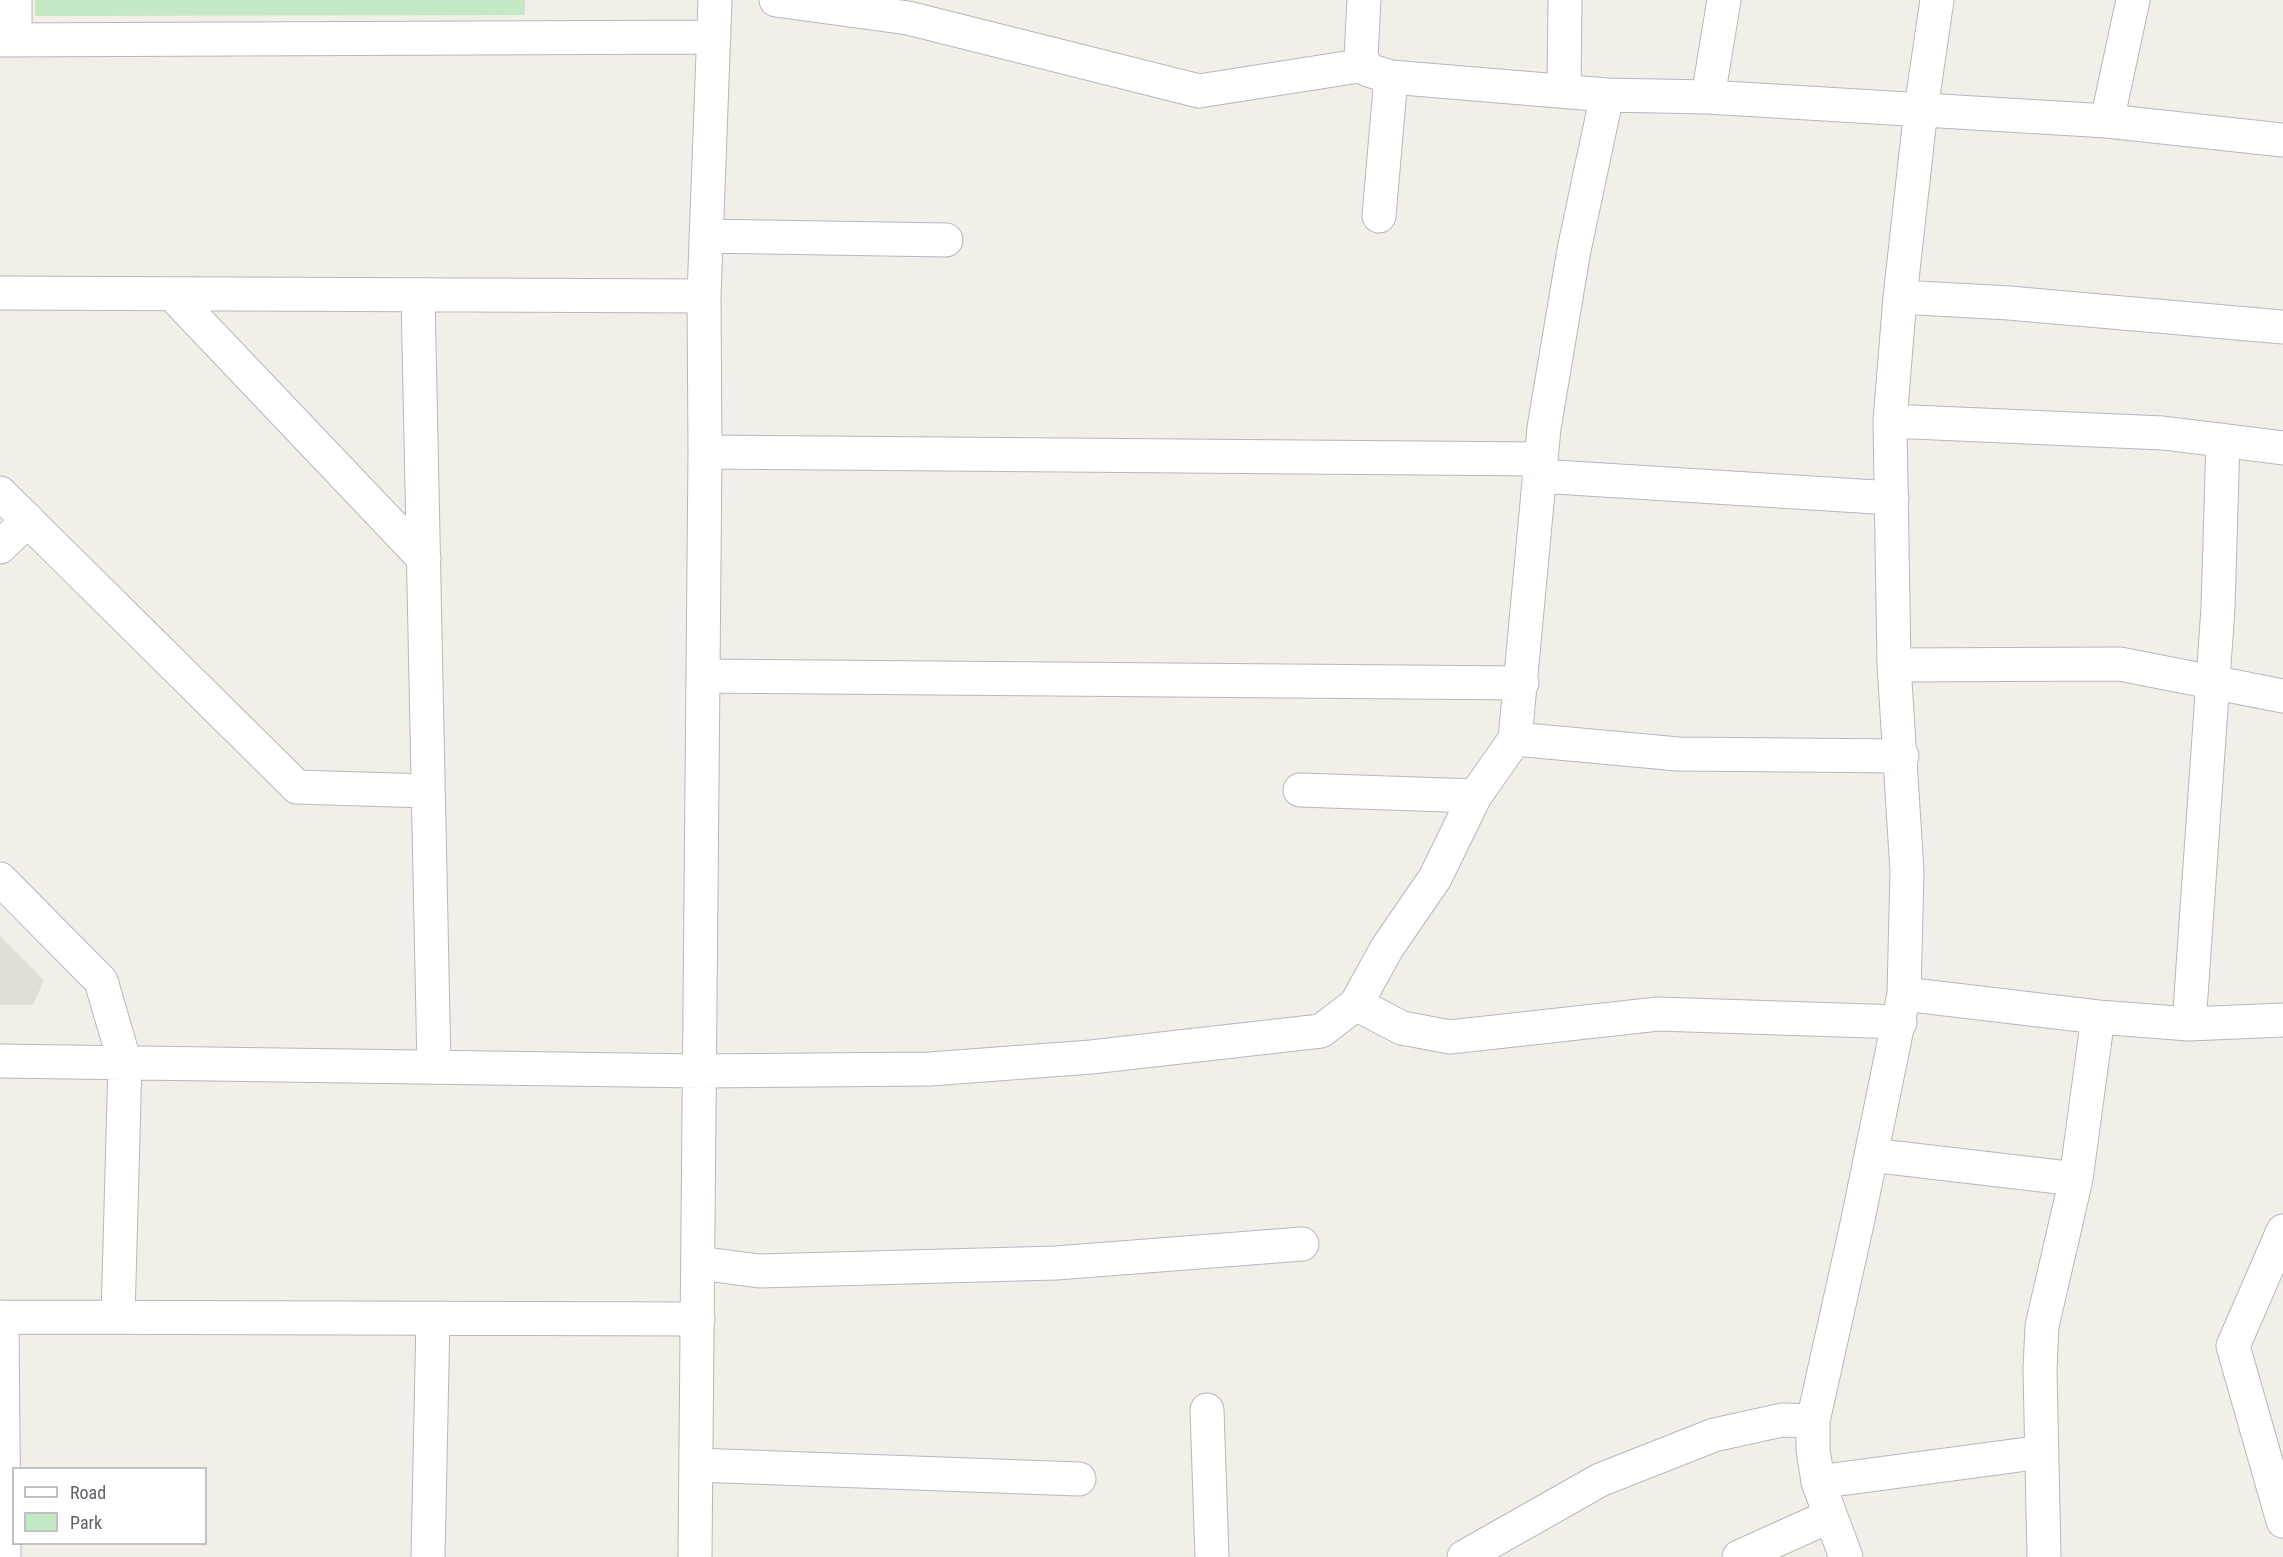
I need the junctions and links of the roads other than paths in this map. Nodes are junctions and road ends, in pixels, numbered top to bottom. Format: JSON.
{"nodes":[{"id":1,"x":15,"y":0,"type":"edge"},
{"id":2,"x":715,"y":0,"type":"edge"},
{"id":3,"x":776,"y":0,"type":"edge"},
{"id":4,"x":1364,"y":0,"type":"edge"},
{"id":5,"x":1565,"y":0,"type":"edge"},
{"id":6,"x":1724,"y":0,"type":"edge"},
{"id":7,"x":1937,"y":0,"type":"edge"},
{"id":8,"x":2133,"y":0,"type":"edge"},
{"id":9,"x":714,"y":37,"type":"junction"},
{"id":10,"x":8,"y":40,"type":"edge"},
{"id":11,"x":1378,"y":71,"type":"junction"},
{"id":12,"x":1564,"y":90,"type":"junction"},
{"id":13,"x":1606,"y":95,"type":"junction"},
{"id":14,"x":1708,"y":97,"type":"junction"},
{"id":15,"x":1921,"y":109,"type":"junction"},
{"id":16,"x":2107,"y":121,"type":"junction"},
{"id":17,"x":2283,"y":140,"type":"edge"},
{"id":18,"x":1379,"y":216,"type":"dead end"},
{"id":19,"x":706,"y":236,"type":"junction"},
{"id":20,"x":946,"y":240,"type":"dead end"},
{"id":21,"x":0,"y":293,"type":"edge"},
{"id":22,"x":172,"y":294,"type":"junction"},
{"id":23,"x":418,"y":295,"type":"junction"},
{"id":24,"x":704,"y":296,"type":"junction"},
{"id":25,"x":1900,"y":297,"type":"junction"},
{"id":26,"x":2283,"y":327,"type":"edge"},
{"id":27,"x":1890,"y":421,"type":"junction"},
{"id":28,"x":2223,"y":440,"type":"junction"},
{"id":29,"x":2283,"y":448,"type":"edge"},
{"id":30,"x":705,"y":452,"type":"junction"},
{"id":31,"x":1540,"y":467,"type":"junction"},
{"id":32,"x":0,"y":493,"type":"edge"},
{"id":33,"x":1892,"y":498,"type":"junction"},
{"id":34,"x":28,"y":520,"type":"junction"},
{"id":35,"x":0,"y":547,"type":"edge"},
{"id":36,"x":424,"y":559,"type":"junction"},
{"id":37,"x":1894,"y":665,"type":"junction"},
{"id":38,"x":703,"y":676,"type":"junction"},
{"id":39,"x":2213,"y":681,"type":"junction"},
{"id":40,"x":1522,"y":683,"type":"junction"},
{"id":41,"x":2283,"y":696,"type":"edge"},
{"id":42,"x":1515,"y":739,"type":"junction"},
{"id":43,"x":1902,"y":756,"type":"junction"},
{"id":44,"x":1300,"y":790,"type":"dead end"},
{"id":45,"x":428,"y":791,"type":"junction"},
{"id":46,"x":1475,"y":796,"type":"junction"},
{"id":47,"x":0,"y":879,"type":"edge"},
{"id":48,"x":1356,"y":1004,"type":"junction"},
{"id":49,"x":1902,"y":1008,"type":"junction"},
{"id":50,"x":2098,"y":1017,"type":"junction"},
{"id":51,"x":2283,"y":1020,"type":"edge"},
{"id":52,"x":2189,"y":1024,"type":"junction"},
{"id":53,"x":0,"y":1061,"type":"edge"},
{"id":54,"x":125,"y":1063,"type":"junction"},
{"id":55,"x":434,"y":1067,"type":"junction"},
{"id":56,"x":700,"y":1071,"type":"junction"},
{"id":57,"x":1871,"y":1155,"type":"junction"},
{"id":58,"x":2076,"y":1179,"type":"junction"},
{"id":59,"x":2283,"y":1231,"type":"edge"},
{"id":60,"x":1302,"y":1244,"type":"dead end"},
{"id":61,"x":699,"y":1263,"type":"junction"},
{"id":62,"x":1,"y":1317,"type":"edge"},
{"id":63,"x":118,"y":1317,"type":"junction"},
{"id":64,"x":433,"y":1318,"type":"junction"},
{"id":65,"x":698,"y":1319,"type":"junction"},
{"id":66,"x":1207,"y":1410,"type":"dead end"},
{"id":67,"x":1813,"y":1421,"type":"junction"},
{"id":68,"x":2042,"y":1452,"type":"junction"},
{"id":69,"x":696,"y":1465,"type":"junction"},
{"id":70,"x":1079,"y":1479,"type":"dead end"},
{"id":71,"x":1818,"y":1482,"type":"junction"},
{"id":72,"x":1830,"y":1516,"type":"junction"},
{"id":73,"x":2283,"y":1521,"type":"edge"},
{"id":74,"x":4,"y":1557,"type":"edge"},
{"id":75,"x":428,"y":1557,"type":"edge"},
{"id":76,"x":695,"y":1557,"type":"edge"},
{"id":77,"x":1212,"y":1557,"type":"edge"},
{"id":78,"x":1464,"y":1557,"type":"edge"},
{"id":79,"x":1739,"y":1557,"type":"edge"},
{"id":80,"x":1846,"y":1557,"type":"edge"},
{"id":81,"x":2044,"y":1557,"type":"edge"}],
"edges":[{"from":1,"to":10,"type":"street"},
{"from":2,"to":9,"type":"street"},
{"from":3,"to":11,"type":"street"},
{"from":4,"to":11,"type":"street"},
{"from":5,"to":12,"type":"street"},
{"from":6,"to":14,"type":"street"},
{"from":7,"to":15,"type":"street"},
{"from":8,"to":16,"type":"street"},
{"from":9,"to":10,"type":"street"},
{"from":9,"to":19,"type":"street"},
{"from":11,"to":12,"type":"street"},
{"from":11,"to":18,"type":"street"},
{"from":12,"to":13,"type":"street"},
{"from":13,"to":14,"type":"street"},
{"from":13,"to":31,"type":"street"},
{"from":14,"to":15,"type":"street"},
{"from":15,"to":16,"type":"street"},
{"from":15,"to":25,"type":"street"},
{"from":16,"to":17,"type":"street"},
{"from":19,"to":20,"type":"street"},
{"from":19,"to":24,"type":"street"},
{"from":21,"to":22,"type":"street"},
{"from":22,"to":23,"type":"street"},
{"from":22,"to":36,"type":"street"},
{"from":23,"to":24,"type":"street"},
{"from":23,"to":36,"type":"street"},
{"from":24,"to":30,"type":"street"},
{"from":25,"to":26,"type":"street"},
{"from":25,"to":27,"type":"street"},
{"from":27,"to":28,"type":"street"},
{"from":27,"to":33,"type":"street"},
{"from":28,"to":29,"type":"street"},
{"from":28,"to":39,"type":"street"},
{"from":30,"to":31,"type":"street"},
{"from":30,"to":38,"type":"street"},
{"from":31,"to":33,"type":"street"},
{"from":31,"to":40,"type":"street"},
{"from":32,"to":34,"type":"street"},
{"from":33,"to":37,"type":"street"},
{"from":34,"to":35,"type":"street"},
{"from":34,"to":45,"type":"street"},
{"from":36,"to":45,"type":"street"},
{"from":37,"to":39,"type":"street"},
{"from":37,"to":43,"type":"street"},
{"from":38,"to":40,"type":"street"},
{"from":38,"to":56,"type":"street"},
{"from":39,"to":41,"type":"street"},
{"from":39,"to":52,"type":"street"},
{"from":40,"to":42,"type":"street"},
{"from":42,"to":43,"type":"street"},
{"from":42,"to":46,"type":"street"},
{"from":43,"to":49,"type":"street"},
{"from":44,"to":46,"type":"street"},
{"from":45,"to":55,"type":"street"},
{"from":46,"to":48,"type":"street"},
{"from":47,"to":54,"type":"street"},
{"from":48,"to":49,"type":"street"},
{"from":48,"to":56,"type":"street"},
{"from":49,"to":50,"type":"street"},
{"from":49,"to":57,"type":"street"},
{"from":50,"to":52,"type":"street"},
{"from":50,"to":58,"type":"street"},
{"from":51,"to":52,"type":"street"},
{"from":53,"to":54,"type":"street"},
{"from":54,"to":55,"type":"street"},
{"from":54,"to":63,"type":"street"},
{"from":55,"to":56,"type":"street"},
{"from":56,"to":61,"type":"street"},
{"from":57,"to":58,"type":"street"},
{"from":57,"to":67,"type":"street"},
{"from":58,"to":68,"type":"street"},
{"from":59,"to":73,"type":"street"},
{"from":60,"to":61,"type":"street"},
{"from":61,"to":65,"type":"street"},
{"from":62,"to":63,"type":"street"},
{"from":62,"to":74,"type":"street"},
{"from":63,"to":64,"type":"street"},
{"from":64,"to":65,"type":"street"},
{"from":64,"to":75,"type":"street"},
{"from":65,"to":69,"type":"street"},
{"from":66,"to":77,"type":"street"},
{"from":67,"to":71,"type":"street"},
{"from":67,"to":78,"type":"street"},
{"from":68,"to":71,"type":"street"},
{"from":68,"to":81,"type":"street"},
{"from":69,"to":70,"type":"street"},
{"from":69,"to":76,"type":"street"},
{"from":71,"to":72,"type":"street"},
{"from":72,"to":79,"type":"street"},
{"from":72,"to":80,"type":"street"}]}
